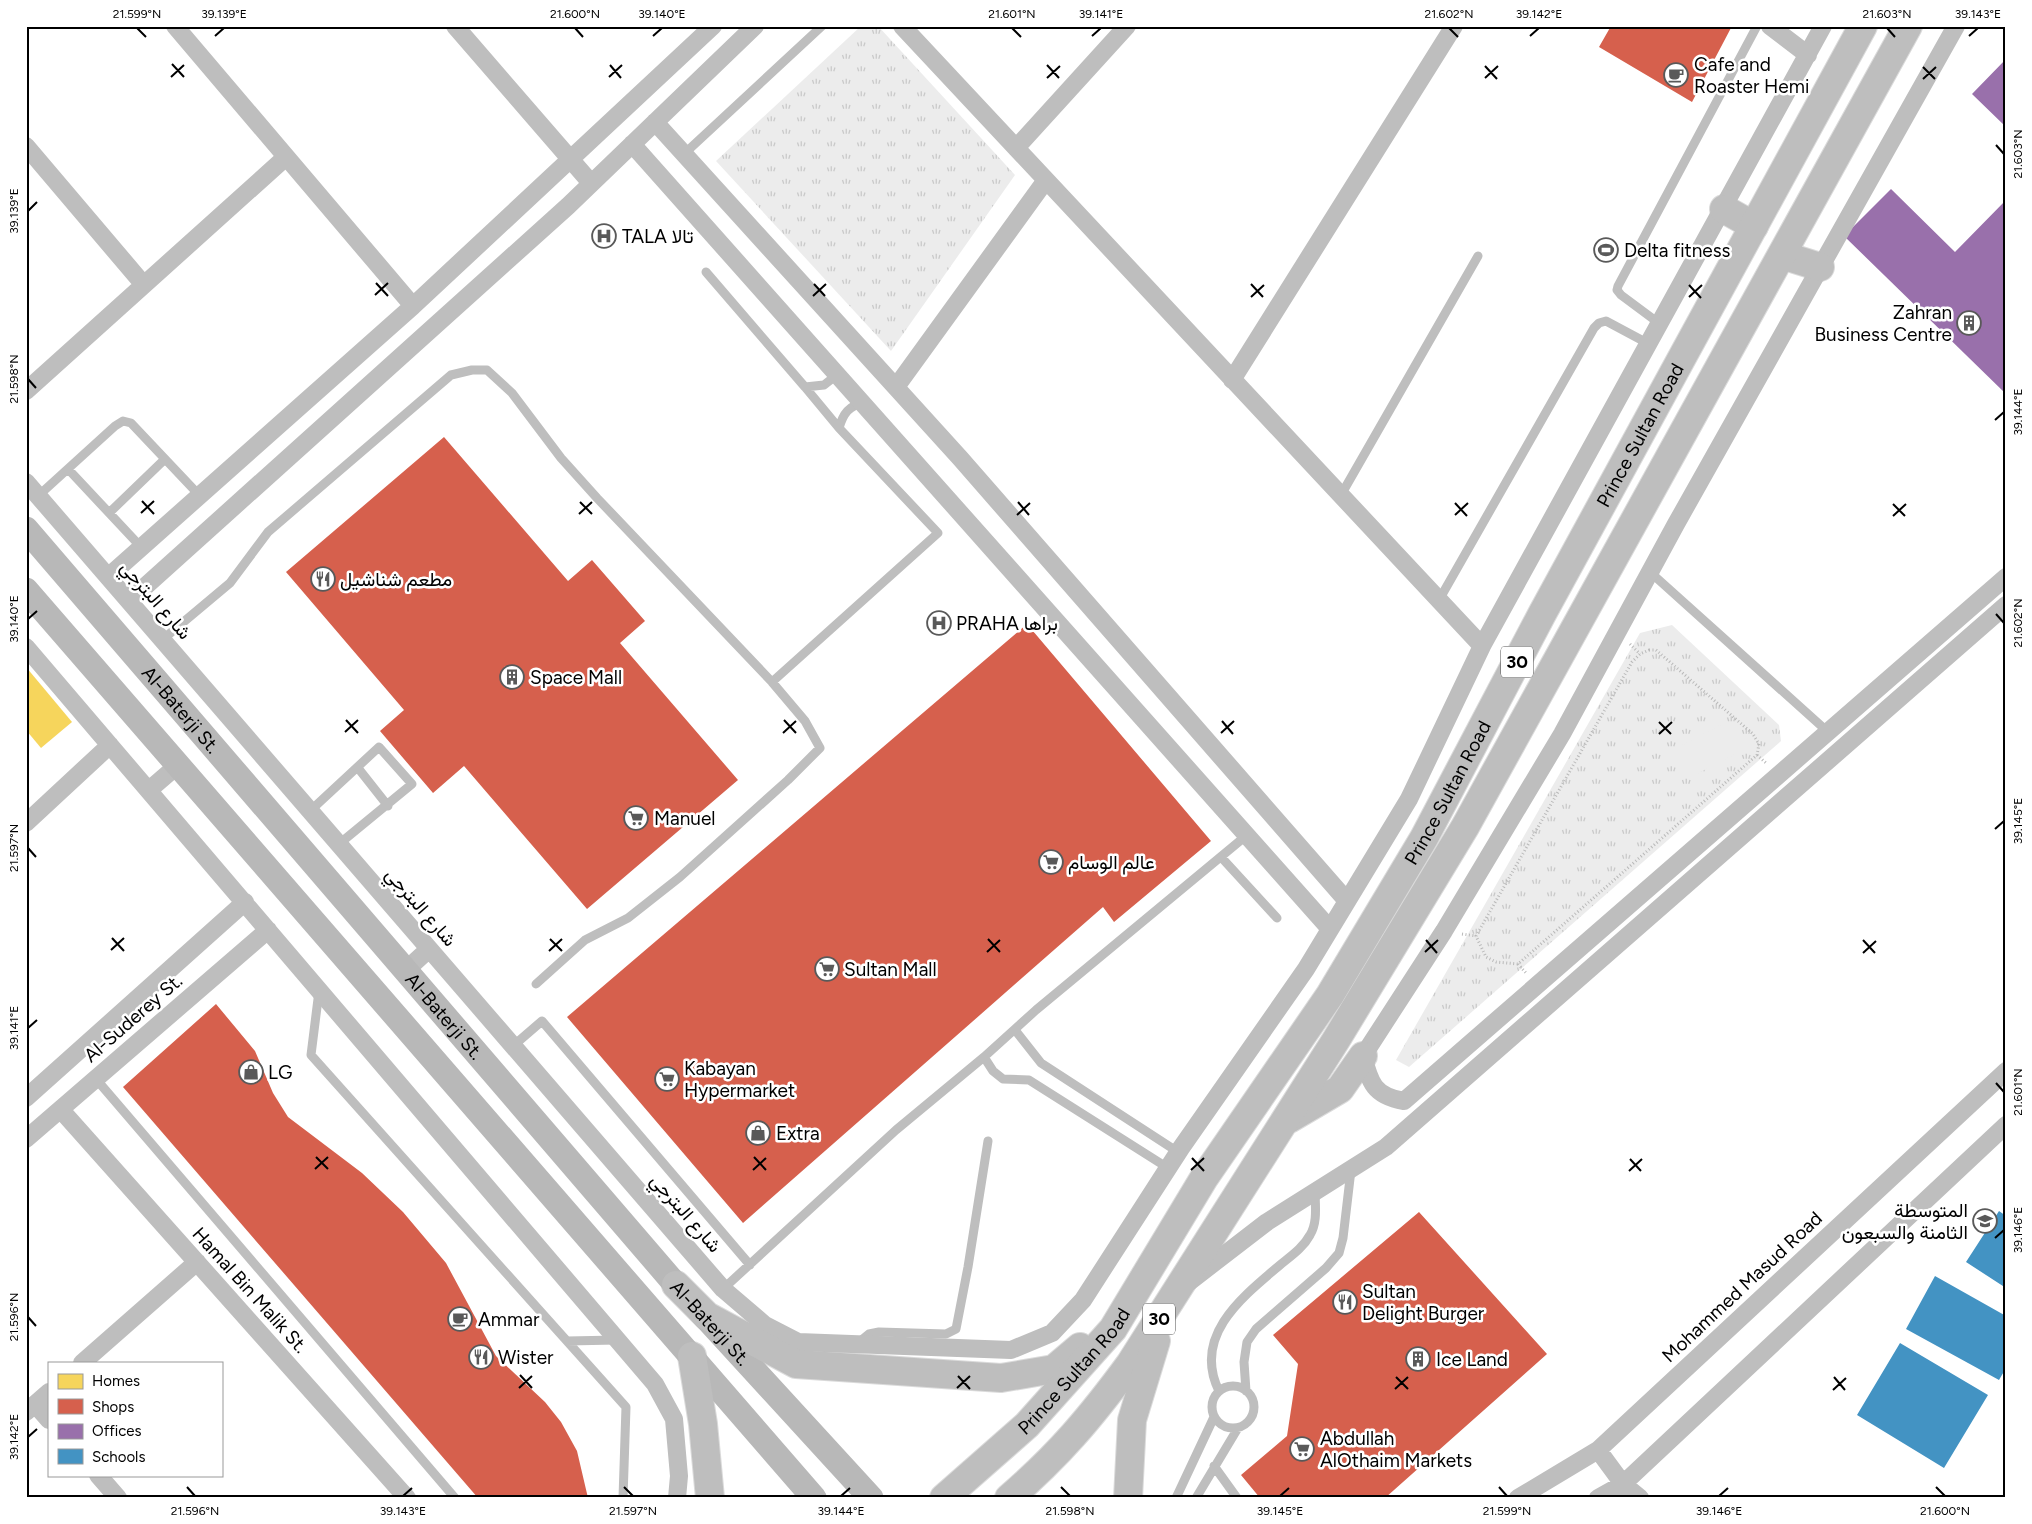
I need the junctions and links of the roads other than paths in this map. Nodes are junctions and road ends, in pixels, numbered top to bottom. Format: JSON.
{"nodes":[{"id":1,"x":175,"y":26,"type":"edge"},
{"id":2,"x":455,"y":26,"type":"edge"},
{"id":3,"x":713,"y":26,"type":"edge"},
{"id":4,"x":755,"y":26,"type":"edge"},
{"id":5,"x":822,"y":26,"type":"edge"},
{"id":6,"x":902,"y":26,"type":"edge"},
{"id":7,"x":1127,"y":26,"type":"edge"},
{"id":8,"x":1454,"y":26,"type":"edge"},
{"id":9,"x":1757,"y":26,"type":"edge"},
{"id":10,"x":1823,"y":26,"type":"edge"},
{"id":11,"x":1863,"y":26,"type":"edge"},
{"id":12,"x":1908,"y":26,"type":"edge"},
{"id":13,"x":1956,"y":26,"type":"edge"},
{"id":14,"x":1776,"y":28,"type":"edge"},
{"id":15,"x":1808,"y":55,"type":"junction"},
{"id":16,"x":655,"y":122,"type":"junction"},
{"id":17,"x":632,"y":144,"type":"junction"},
{"id":18,"x":26,"y":146,"type":"edge"},
{"id":19,"x":1016,"y":148,"type":"junction"},
{"id":20,"x":684,"y":154,"type":"junction"},
{"id":21,"x":286,"y":156,"type":"junction"},
{"id":22,"x":569,"y":160,"type":"junction"},
{"id":23,"x":1046,"y":180,"type":"junction"},
{"id":24,"x":591,"y":183,"type":"junction"},
{"id":25,"x":1724,"y":209,"type":"junction"},
{"id":26,"x":1754,"y":226,"type":"junction"},
{"id":27,"x":1782,"y":255,"type":"junction"},
{"id":28,"x":1478,"y":256,"type":"dead end"},
{"id":29,"x":1820,"y":267,"type":"junction"},
{"id":30,"x":706,"y":272,"type":"dead end"},
{"id":31,"x":144,"y":285,"type":"junction"},
{"id":32,"x":413,"y":306,"type":"junction"},
{"id":33,"x":1660,"y":324,"type":"junction"},
{"id":34,"x":1649,"y":344,"type":"junction"},
{"id":35,"x":838,"y":374,"type":"junction"},
{"id":36,"x":1232,"y":380,"type":"junction"},
{"id":37,"x":805,"y":387,"type":"junction"},
{"id":38,"x":896,"y":387,"type":"junction"},
{"id":39,"x":26,"y":391,"type":"edge"},
{"id":40,"x":864,"y":403,"type":"junction"},
{"id":41,"x":839,"y":428,"type":"junction"},
{"id":42,"x":165,"y":459,"type":"junction"},
{"id":43,"x":68,"y":469,"type":"junction"},
{"id":44,"x":26,"y":482,"type":"edge"},
{"id":45,"x":1341,"y":495,"type":"junction"},
{"id":46,"x":38,"y":496,"type":"junction"},
{"id":47,"x":200,"y":496,"type":"junction"},
{"id":48,"x":109,"y":513,"type":"junction"},
{"id":49,"x":26,"y":529,"type":"edge"},
{"id":50,"x":142,"y":547,"type":"junction"},
{"id":51,"x":1650,"y":572,"type":"junction"},
{"id":52,"x":108,"y":577,"type":"junction"},
{"id":53,"x":2006,"y":577,"type":"edge"},
{"id":54,"x":26,"y":590,"type":"edge"},
{"id":55,"x":1439,"y":600,"type":"junction"},
{"id":56,"x":129,"y":601,"type":"junction"},
{"id":57,"x":2006,"y":605,"type":"edge"},
{"id":58,"x":1542,"y":614,"type":"junction"},
{"id":59,"x":1574,"y":630,"type":"junction"},
{"id":60,"x":162,"y":640,"type":"junction"},
{"id":61,"x":1482,"y":646,"type":"junction"},
{"id":62,"x":26,"y":647,"type":"edge"},
{"id":63,"x":772,"y":682,"type":"junction"},
{"id":64,"x":1828,"y":732,"type":"junction"},
{"id":65,"x":110,"y":745,"type":"junction"},
{"id":66,"x":178,"y":765,"type":"junction"},
{"id":67,"x":358,"y":768,"type":"junction"},
{"id":68,"x":149,"y":790,"type":"junction"},
{"id":69,"x":388,"y":806,"type":"junction"},
{"id":70,"x":310,"y":811,"type":"junction"},
{"id":71,"x":26,"y":823,"type":"edge"},
{"id":72,"x":1247,"y":835,"type":"junction"},
{"id":73,"x":339,"y":844,"type":"junction"},
{"id":74,"x":1221,"y":857,"type":"junction"},
{"id":75,"x":1347,"y":901,"type":"junction"},
{"id":76,"x":245,"y":902,"type":"junction"},
{"id":77,"x":1277,"y":918,"type":"dead end"},
{"id":78,"x":268,"y":930,"type":"junction"},
{"id":79,"x":1330,"y":930,"type":"junction"},
{"id":80,"x":429,"y":949,"type":"junction"},
{"id":81,"x":405,"y":971,"type":"junction"},
{"id":82,"x":536,"y":984,"type":"dead end"},
{"id":83,"x":320,"y":990,"type":"junction"},
{"id":84,"x":1015,"y":1030,"type":"junction"},
{"id":85,"x":513,"y":1046,"type":"junction"},
{"id":86,"x":1363,"y":1056,"type":"junction"},
{"id":87,"x":984,"y":1057,"type":"junction"},
{"id":88,"x":2006,"y":1071,"type":"edge"},
{"id":89,"x":96,"y":1079,"type":"junction"},
{"id":90,"x":26,"y":1098,"type":"edge"},
{"id":91,"x":61,"y":1110,"type":"junction"},
{"id":92,"x":1286,"y":1121,"type":"junction"},
{"id":93,"x":2006,"y":1125,"type":"edge"},
{"id":94,"x":26,"y":1139,"type":"edge"},
{"id":95,"x":988,"y":1141,"type":"dead end"},
{"id":96,"x":1178,"y":1152,"type":"junction"},
{"id":97,"x":1168,"y":1168,"type":"junction"},
{"id":98,"x":1351,"y":1170,"type":"junction"},
{"id":99,"x":1315,"y":1190,"type":"junction"},
{"id":100,"x":197,"y":1262,"type":"junction"},
{"id":101,"x":750,"y":1265,"type":"junction"},
{"id":102,"x":1142,"y":1280,"type":"junction"},
{"id":103,"x":676,"y":1285,"type":"junction"},
{"id":104,"x":723,"y":1289,"type":"junction"},
{"id":105,"x":1177,"y":1291,"type":"junction"},
{"id":106,"x":618,"y":1340,"type":"junction"},
{"id":107,"x":567,"y":1342,"type":"junction"},
{"id":108,"x":857,"y":1344,"type":"junction"},
{"id":109,"x":692,"y":1356,"type":"junction"},
{"id":110,"x":83,"y":1362,"type":"edge"},
{"id":111,"x":1220,"y":1391,"type":"junction"},
{"id":112,"x":1246,"y":1391,"type":"junction"},
{"id":113,"x":48,"y":1393,"type":"edge"},
{"id":114,"x":30,"y":1408,"type":"edge"},
{"id":115,"x":1214,"y":1417,"type":"junction"},
{"id":116,"x":48,"y":1419,"type":"edge"},
{"id":117,"x":1238,"y":1428,"type":"junction"},
{"id":118,"x":1598,"y":1450,"type":"junction"},
{"id":119,"x":1214,"y":1466,"type":"junction"},
{"id":120,"x":99,"y":1476,"type":"edge"},
{"id":121,"x":1623,"y":1484,"type":"junction"},
{"id":122,"x":118,"y":1498,"type":"edge"},
{"id":123,"x":407,"y":1498,"type":"edge"},
{"id":124,"x":454,"y":1498,"type":"edge"},
{"id":125,"x":623,"y":1498,"type":"edge"},
{"id":126,"x":677,"y":1498,"type":"edge"},
{"id":127,"x":710,"y":1498,"type":"edge"},
{"id":128,"x":814,"y":1498,"type":"edge"},
{"id":129,"x":871,"y":1498,"type":"edge"},
{"id":130,"x":944,"y":1498,"type":"edge"},
{"id":131,"x":1009,"y":1498,"type":"edge"},
{"id":132,"x":1128,"y":1498,"type":"edge"},
{"id":133,"x":1176,"y":1498,"type":"edge"},
{"id":134,"x":1196,"y":1498,"type":"edge"},
{"id":135,"x":1238,"y":1498,"type":"edge"},
{"id":136,"x":1518,"y":1498,"type":"edge"},
{"id":137,"x":1598,"y":1498,"type":"edge"},
{"id":138,"x":1640,"y":1498,"type":"edge"}],
"edges":[{"from":1,"to":21,"type":"street"},
{"from":2,"to":22,"type":"street"},
{"from":3,"to":22,"type":"street"},
{"from":4,"to":16,"type":"street"},
{"from":5,"to":20,"type":"lane"},
{"from":6,"to":19,"type":"street"},
{"from":7,"to":19,"type":"street"},
{"from":8,"to":36,"type":"street"},
{"from":9,"to":33,"type":"lane"},
{"from":10,"to":15,"type":"street"},
{"from":11,"to":26,"type":"main road","name":"Prince Sultan Road","number":"30"},
{"from":12,"to":27,"type":"main road","name":"Prince Sultan Road","number":"30"},
{"from":13,"to":29,"type":"street"},
{"from":14,"to":15,"type":"street"},
{"from":15,"to":25,"type":"street"},
{"from":16,"to":17,"type":"street"},
{"from":16,"to":20,"type":"street"},
{"from":17,"to":24,"type":"street"},
{"from":17,"to":35,"type":"street"},
{"from":18,"to":31,"type":"street"},
{"from":19,"to":23,"type":"street"},
{"from":20,"to":38,"type":"street"},
{"from":21,"to":31,"type":"street"},
{"from":21,"to":32,"type":"street"},
{"from":22,"to":24,"type":"street"},
{"from":22,"to":32,"type":"street"},
{"from":23,"to":36,"type":"street"},
{"from":23,"to":38,"type":"street"},
{"from":24,"to":56,"type":"street"},
{"from":25,"to":26,"type":"main road"},
{"from":25,"to":33,"type":"street"},
{"from":26,"to":58,"type":"main road","name":"Prince Sultan Road","number":"30"},
{"from":27,"to":29,"type":"main road"},
{"from":27,"to":59,"type":"main road","name":"Prince Sultan Road","number":"30"},
{"from":28,"to":45,"type":"lane"},
{"from":29,"to":51,"type":"street"},
{"from":30,"to":37,"type":"lane"},
{"from":31,"to":39,"type":"street"},
{"from":32,"to":47,"type":"street"},
{"from":33,"to":34,"type":"street"},
{"from":34,"to":55,"type":"lane"},
{"from":34,"to":61,"type":"street"},
{"from":35,"to":37,"type":"lane"},
{"from":35,"to":40,"type":"street"},
{"from":36,"to":45,"type":"street"},
{"from":37,"to":41,"type":"lane"},
{"from":38,"to":75,"type":"street"},
{"from":40,"to":41,"type":"lane"},
{"from":40,"to":72,"type":"street"},
{"from":41,"to":63,"type":"lane"},
{"from":42,"to":43,"type":"lane"},
{"from":42,"to":47,"type":"lane"},
{"from":42,"to":48,"type":"lane"},
{"from":43,"to":46,"type":"lane"},
{"from":43,"to":48,"type":"lane"},
{"from":44,"to":46,"type":"street","name":"شارع البترجي"},
{"from":45,"to":55,"type":"street"},
{"from":46,"to":52,"type":"street","name":"شارع البترجي"},
{"from":47,"to":50,"type":"street"},
{"from":48,"to":50,"type":"lane"},
{"from":49,"to":81,"type":"main road","name":"Al-Baterji St."},
{"from":50,"to":52,"type":"street"},
{"from":51,"to":64,"type":"lane"},
{"from":51,"to":86,"type":"street"},
{"from":52,"to":56,"type":"street","name":"شارع البترجي"},
{"from":53,"to":64,"type":"street"},
{"from":54,"to":66,"type":"main road","name":"Al-Baterji St."},
{"from":55,"to":61,"type":"street"},
{"from":56,"to":60,"type":"street","name":"شارع البترجي"},
{"from":57,"to":98,"type":"street"},
{"from":58,"to":59,"type":"main road"},
{"from":58,"to":102,"type":"main road","name":"Prince Sultan Road","number":"30"},
{"from":59,"to":92,"type":"main road","name":"Prince Sultan Road","number":"30"},
{"from":60,"to":63,"type":"lane"},
{"from":60,"to":70,"type":"street","name":"شارع البترجي"},
{"from":61,"to":75,"type":"street"},
{"from":62,"to":65,"type":"street"},
{"from":63,"to":82,"type":"lane"},
{"from":64,"to":86,"type":"street"},
{"from":65,"to":68,"type":"street"},
{"from":65,"to":71,"type":"street"},
{"from":66,"to":68,"type":"street"},
{"from":66,"to":109,"type":"main road","name":"Al-Baterji St."},
{"from":67,"to":69,"type":"lane"},
{"from":67,"to":69,"type":"lane"},
{"from":67,"to":70,"type":"lane"},
{"from":68,"to":76,"type":"street"},
{"from":69,"to":73,"type":"lane"},
{"from":70,"to":73,"type":"street","name":"شارع البترجي"},
{"from":72,"to":74,"type":"lane"},
{"from":72,"to":79,"type":"street"},
{"from":73,"to":80,"type":"street","name":"شارع البترجي"},
{"from":74,"to":77,"type":"lane"},
{"from":74,"to":84,"type":"lane"},
{"from":75,"to":79,"type":"street"},
{"from":76,"to":78,"type":"street"},
{"from":76,"to":90,"type":"street","name":"Al-Suderey St."},
{"from":78,"to":83,"type":"street"},
{"from":78,"to":89,"type":"street","name":"Al-Suderey St."},
{"from":79,"to":96,"type":"street"},
{"from":80,"to":81,"type":"street"},
{"from":80,"to":85,"type":"street","name":"شارع البترجي"},
{"from":81,"to":103,"type":"main road","name":"Al-Baterji St."},
{"from":83,"to":106,"type":"street"},
{"from":83,"to":107,"type":"lane"},
{"from":84,"to":87,"type":"lane"},
{"from":84,"to":96,"type":"lane"},
{"from":85,"to":101,"type":"lane"},
{"from":85,"to":104,"type":"street","name":"شارع البترجي"},
{"from":86,"to":92,"type":"main road"},
{"from":87,"to":97,"type":"lane"},
{"from":87,"to":101,"type":"lane"},
{"from":88,"to":118,"type":"street","name":"Mohammed Masud Road"},
{"from":89,"to":91,"type":"street","name":"Al-Suderey St."},
{"from":89,"to":124,"type":"lane"},
{"from":91,"to":94,"type":"street","name":"Al-Suderey St."},
{"from":91,"to":100,"type":"street","name":"Hamal Bin Malik St."},
{"from":92,"to":105,"type":"main road","name":"Prince Sultan Road","number":"30"},
{"from":93,"to":121,"type":"street"},
{"from":95,"to":108,"type":"lane"},
{"from":96,"to":97,"type":"street"},
{"from":97,"to":108,"type":"street"},
{"from":98,"to":99,"type":"street"},
{"from":98,"to":112,"type":"lane"},
{"from":99,"to":105,"type":"street"},
{"from":99,"to":111,"type":"lane"},
{"from":100,"to":110,"type":"street"},
{"from":100,"to":123,"type":"street","name":"Hamal Bin Malik St."},
{"from":101,"to":104,"type":"lane"},
{"from":102,"to":103,"type":"main road"},
{"from":102,"to":130,"type":"main road","name":"Prince Sultan Road","number":"30"},
{"from":103,"to":129,"type":"main road","name":"Al-Baterji St."},
{"from":104,"to":108,"type":"street","name":"شارع البترجي"},
{"from":105,"to":131,"type":"main road","name":"Prince Sultan Road","number":"30"},
{"from":105,"to":132,"type":"main road"},
{"from":106,"to":107,"type":"lane"},
{"from":106,"to":126,"type":"street"},
{"from":107,"to":125,"type":"lane"},
{"from":109,"to":127,"type":"main road"},
{"from":109,"to":128,"type":"main road","name":"Al-Baterji St."},
{"from":111,"to":112,"type":"lane"},
{"from":111,"to":115,"type":"lane"},
{"from":112,"to":117,"type":"lane"},
{"from":113,"to":114,"type":"street"},
{"from":114,"to":116,"type":"street"},
{"from":115,"to":117,"type":"lane"},
{"from":115,"to":133,"type":"lane"},
{"from":117,"to":119,"type":"lane"},
{"from":118,"to":121,"type":"street"},
{"from":118,"to":136,"type":"street","name":"Mohammed Masud Road"},
{"from":119,"to":134,"type":"lane"},
{"from":119,"to":135,"type":"lane"},
{"from":120,"to":122,"type":"street"},
{"from":121,"to":137,"type":"street"},
{"from":121,"to":138,"type":"street"}]}
